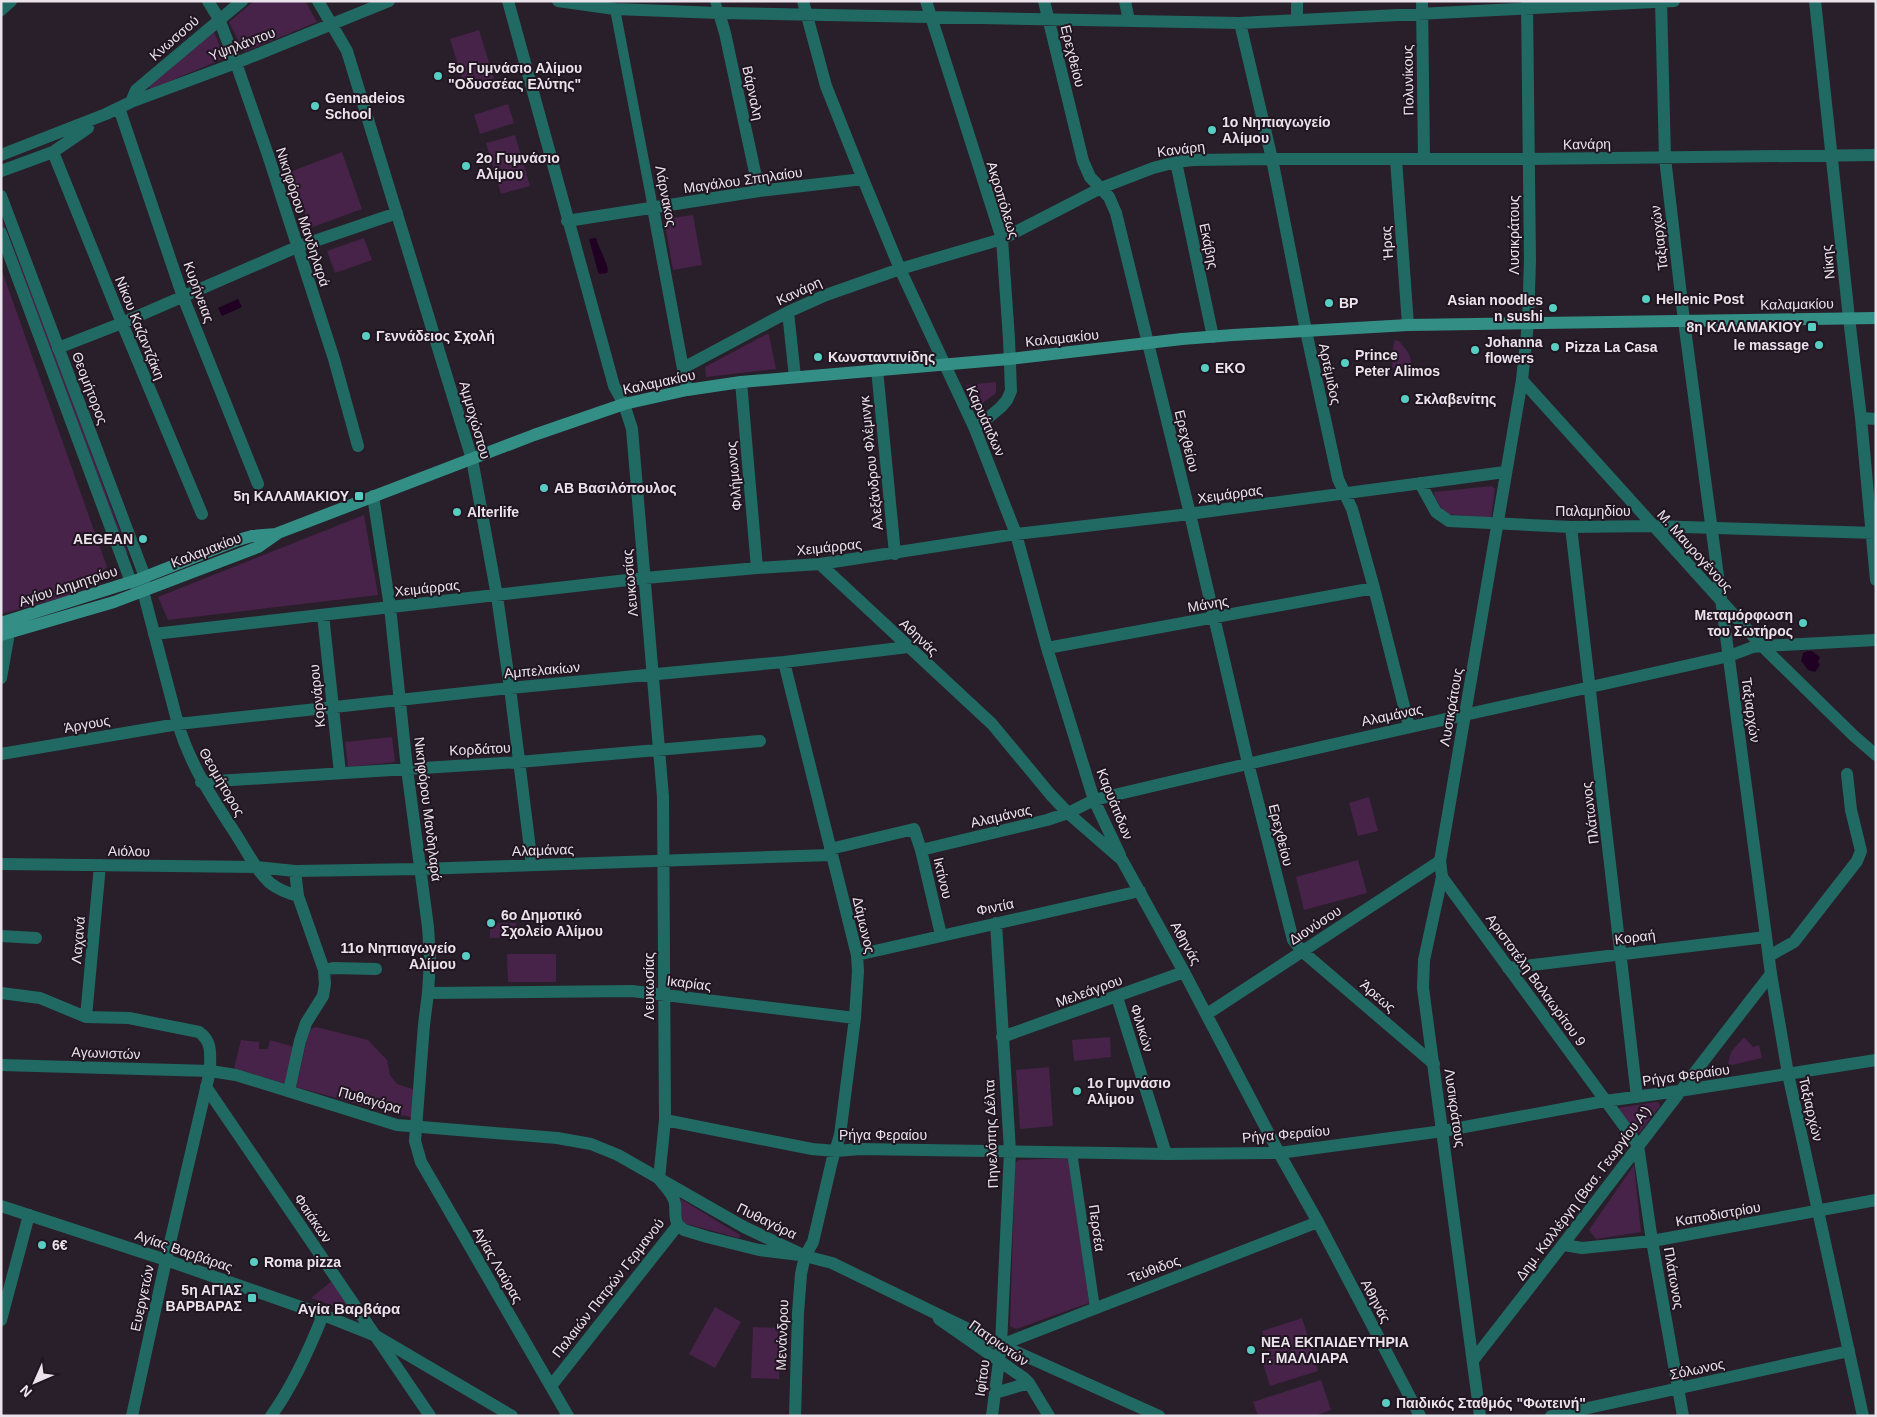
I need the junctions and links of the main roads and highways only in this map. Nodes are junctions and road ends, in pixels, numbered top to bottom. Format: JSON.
{"nodes":[{"id":1,"x":1876,"y":318,"type":"edge"},
{"id":2,"x":278,"y":533,"type":"junction"},
{"id":3,"x":144,"y":577,"type":"joint"},
{"id":4,"x":143,"y":591,"type":"joint"},
{"id":5,"x":4,"y":628,"type":"edge"}],
"edges":[{"from":1,"to":2,"type":"main road","name":"Καλαμακίου"},
{"from":2,"to":3,"type":"main road","name":"Καλαμακίου"},
{"from":2,"to":4,"type":"main road","name":"Καλαμακίου"},
{"from":3,"to":5,"type":"main road","name":"Αγίου Δημητρίου"},
{"from":4,"to":5,"type":"main road","name":"Αγίου Δημητρίου"}]}
